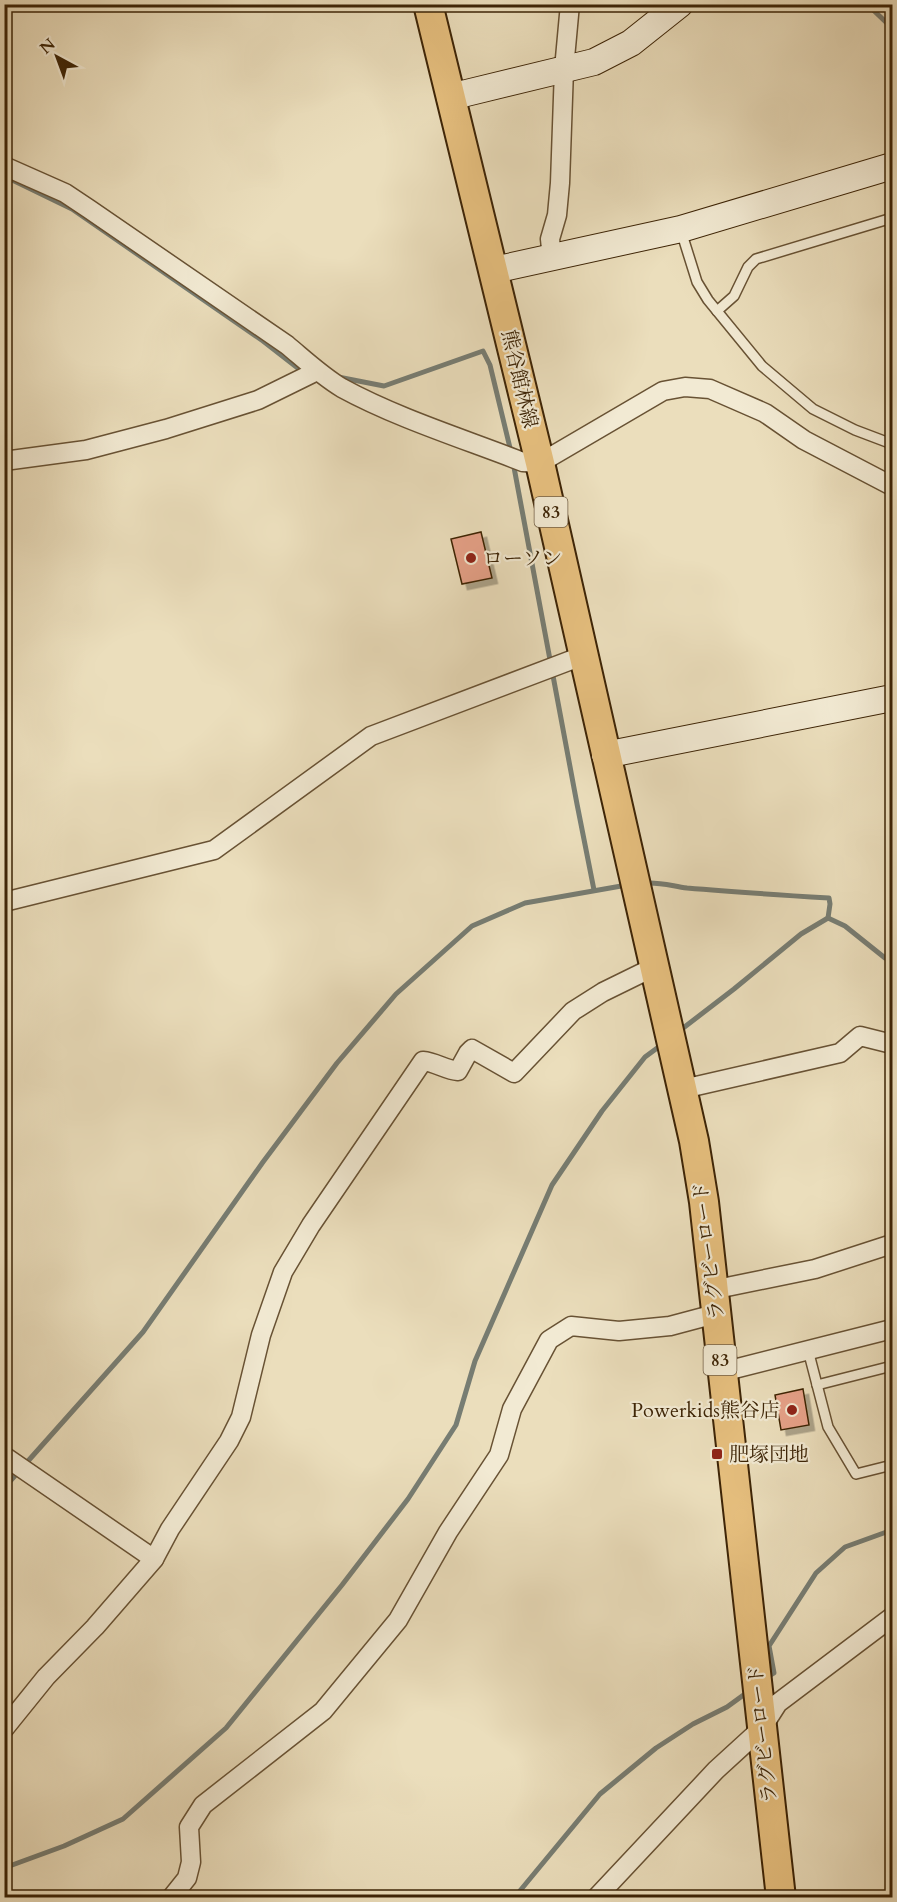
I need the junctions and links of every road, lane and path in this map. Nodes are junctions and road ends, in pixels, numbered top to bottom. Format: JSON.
{"nodes":[{"id":1,"x":428,"y":4,"type":"edge"},
{"id":2,"x":570,"y":4,"type":"edge"},
{"id":3,"x":680,"y":4,"type":"edge"},
{"id":4,"x":564,"y":69,"type":"junction"},
{"id":5,"x":450,"y":98,"type":"junction"},
{"id":6,"x":4,"y":166,"type":"edge"},
{"id":7,"x":892,"y":166,"type":"edge"},
{"id":8,"x":892,"y":219,"type":"edge"},
{"id":9,"x":681,"y":229,"type":"junction"},
{"id":10,"x":552,"y":258,"type":"junction"},
{"id":11,"x":494,"y":270,"type":"junction"},
{"id":12,"x":717,"y":311,"type":"junction"},
{"id":13,"x":317,"y":371,"type":"junction"},
{"id":14,"x":892,"y":444,"type":"edge"},
{"id":15,"x":4,"y":461,"type":"edge"},
{"id":16,"x":540,"y":463,"type":"junction"},
{"id":17,"x":892,"y":486,"type":"edge"},
{"id":18,"x":572,"y":659,"type":"junction"},
{"id":19,"x":892,"y":698,"type":"edge"},
{"id":20,"x":605,"y":755,"type":"junction"},
{"id":21,"x":4,"y":902,"type":"edge"},
{"id":22,"x":654,"y":967,"type":"junction"},
{"id":23,"x":892,"y":1044,"type":"edge"},
{"id":24,"x":683,"y":1089,"type":"junction"},
{"id":25,"x":892,"y":1244,"type":"edge"},
{"id":26,"x":714,"y":1302,"type":"junction"},
{"id":27,"x":892,"y":1329,"type":"edge"},
{"id":28,"x":808,"y":1350,"type":"junction"},
{"id":29,"x":892,"y":1366,"type":"edge"},
{"id":30,"x":722,"y":1372,"type":"junction"},
{"id":31,"x":818,"y":1385,"type":"junction"},
{"id":32,"x":4,"y":1456,"type":"edge"},
{"id":33,"x":892,"y":1465,"type":"edge"},
{"id":34,"x":154,"y":1559,"type":"junction"},
{"id":35,"x":892,"y":1617,"type":"edge"},
{"id":36,"x":762,"y":1728,"type":"junction"},
{"id":37,"x":4,"y":1729,"type":"edge"},
{"id":38,"x":171,"y":1898,"type":"edge"},
{"id":39,"x":596,"y":1898,"type":"edge"},
{"id":40,"x":781,"y":1898,"type":"edge"}],
"edges":[{"from":1,"to":5,"type":"main road","name":"熊谷館林線","number":"83"},
{"from":2,"to":4,"type":"street"},
{"from":3,"to":4,"type":"street"},
{"from":4,"to":5,"type":"street"},
{"from":4,"to":10,"type":"street"},
{"from":5,"to":11,"type":"main road","name":"熊谷館林線","number":"83"},
{"from":6,"to":13,"type":"street"},
{"from":7,"to":9,"type":"street"},
{"from":8,"to":12,"type":"lane"},
{"from":9,"to":10,"type":"street"},
{"from":9,"to":12,"type":"lane"},
{"from":10,"to":11,"type":"street"},
{"from":11,"to":16,"type":"main road","name":"熊谷館林線","number":"83"},
{"from":12,"to":14,"type":"lane"},
{"from":13,"to":15,"type":"street"},
{"from":13,"to":16,"type":"street"},
{"from":16,"to":17,"type":"street"},
{"from":16,"to":18,"type":"main road","name":"熊谷館林線","number":"83"},
{"from":18,"to":20,"type":"main road","name":"熊谷館林線","number":"83"},
{"from":18,"to":21,"type":"street"},
{"from":19,"to":20,"type":"street"},
{"from":20,"to":22,"type":"main road","name":"ラグビーロード","number":"83"},
{"from":22,"to":24,"type":"main road","name":"ラグビーロード","number":"83"},
{"from":22,"to":34,"type":"street"},
{"from":23,"to":24,"type":"street"},
{"from":24,"to":26,"type":"main road","name":"ラグビーロード","number":"83"},
{"from":25,"to":26,"type":"street"},
{"from":26,"to":30,"type":"main road","name":"ラグビーロード","number":"83"},
{"from":26,"to":38,"type":"street"},
{"from":27,"to":28,"type":"street"},
{"from":28,"to":30,"type":"street"},
{"from":28,"to":31,"type":"lane"},
{"from":29,"to":31,"type":"lane"},
{"from":30,"to":36,"type":"main road","name":"ラグビーロード","number":"83"},
{"from":31,"to":33,"type":"lane"},
{"from":32,"to":34,"type":"street"},
{"from":34,"to":37,"type":"street"},
{"from":35,"to":36,"type":"street"},
{"from":36,"to":39,"type":"street"},
{"from":36,"to":40,"type":"main road","name":"ラグビーロード","number":"83"}]}
